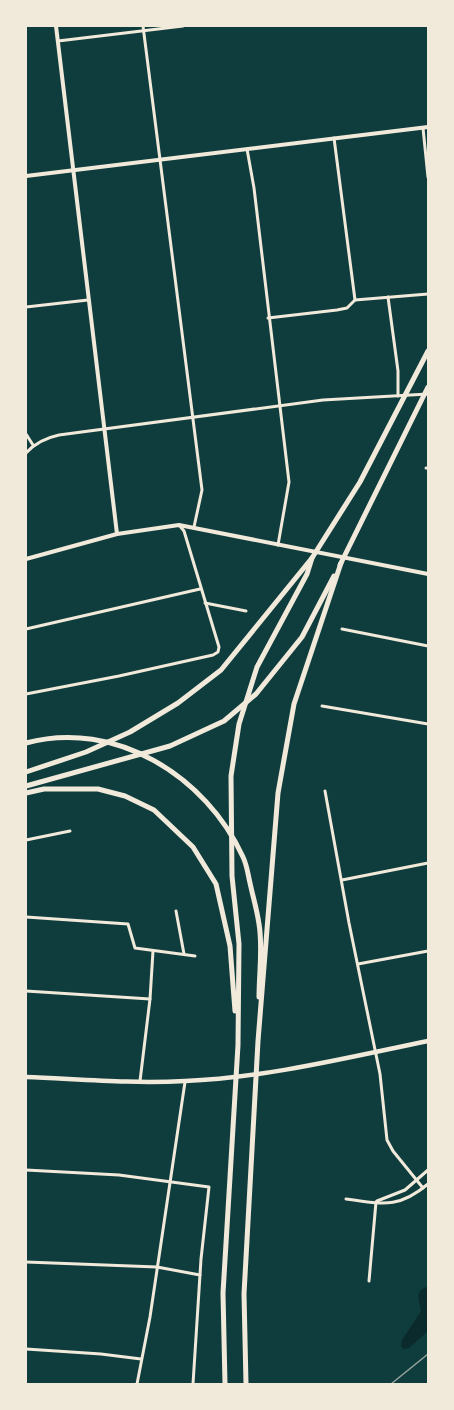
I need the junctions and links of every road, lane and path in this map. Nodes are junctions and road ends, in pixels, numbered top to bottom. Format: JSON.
{"nodes":[{"id":1,"x":56,"y":26,"type":"edge"},
{"id":2,"x":183,"y":26,"type":"edge"},
{"id":3,"x":144,"y":28,"type":"edge"},
{"id":4,"x":58,"y":41,"type":"junction"},
{"id":5,"x":423,"y":127,"type":"junction"},
{"id":6,"x":429,"y":127,"type":"edge"},
{"id":7,"x":334,"y":138,"type":"junction"},
{"id":8,"x":247,"y":149,"type":"junction"},
{"id":9,"x":160,"y":159,"type":"junction"},
{"id":10,"x":72,"y":170,"type":"junction"},
{"id":11,"x":26,"y":176,"type":"edge"},
{"id":12,"x":429,"y":177,"type":"edge"},
{"id":13,"x":429,"y":294,"type":"edge"},
{"id":14,"x":388,"y":297,"type":"junction"},
{"id":15,"x":88,"y":300,"type":"junction"},
{"id":16,"x":355,"y":300,"type":"junction"},
{"id":17,"x":26,"y":307,"type":"edge"},
{"id":18,"x":268,"y":318,"type":"junction"},
{"id":19,"x":429,"y":351,"type":"edge"},
{"id":20,"x":429,"y":387,"type":"edge"},
{"id":21,"x":429,"y":394,"type":"edge"},
{"id":22,"x":398,"y":396,"type":"junction"},
{"id":23,"x":279,"y":406,"type":"junction"},
{"id":24,"x":192,"y":418,"type":"junction"},
{"id":25,"x":105,"y":429,"type":"junction"},
{"id":26,"x":26,"y":434,"type":"edge"},
{"id":27,"x":33,"y":445,"type":"junction"},
{"id":28,"x":26,"y":453,"type":"edge"},
{"id":29,"x":179,"y":525,"type":"junction"},
{"id":30,"x":194,"y":527,"type":"junction"},
{"id":31,"x":117,"y":534,"type":"junction"},
{"id":32,"x":278,"y":545,"type":"junction"},
{"id":33,"x":313,"y":558,"type":"junction"},
{"id":34,"x":26,"y":560,"type":"edge"},
{"id":35,"x":341,"y":562,"type":"junction"},
{"id":36,"x":429,"y":574,"type":"edge"},
{"id":37,"x":200,"y":589,"type":"junction"},
{"id":38,"x":205,"y":603,"type":"junction"},
{"id":39,"x":246,"y":611,"type":"dead end"},
{"id":40,"x":26,"y":629,"type":"edge"},
{"id":41,"x":342,"y":629,"type":"dead end"},
{"id":42,"x":429,"y":646,"type":"edge"},
{"id":43,"x":26,"y":694,"type":"edge"},
{"id":44,"x":322,"y":706,"type":"dead end"},
{"id":45,"x":429,"y":724,"type":"edge"},
{"id":46,"x":26,"y":743,"type":"edge"},
{"id":47,"x":26,"y":772,"type":"edge"},
{"id":48,"x":26,"y":786,"type":"edge"},
{"id":49,"x":325,"y":792,"type":"dead end"},
{"id":50,"x":26,"y":793,"type":"edge"},
{"id":51,"x":69,"y":831,"type":"dead end"},
{"id":52,"x":26,"y":840,"type":"edge"},
{"id":53,"x":429,"y":863,"type":"edge"},
{"id":54,"x":341,"y":880,"type":"junction"},
{"id":55,"x":176,"y":911,"type":"dead end"},
{"id":56,"x":26,"y":917,"type":"edge"},
{"id":57,"x":153,"y":951,"type":"junction"},
{"id":58,"x":429,"y":951,"type":"edge"},
{"id":59,"x":184,"y":954,"type":"junction"},
{"id":60,"x":195,"y":956,"type":"dead end"},
{"id":61,"x":358,"y":964,"type":"junction"},
{"id":62,"x":26,"y":991,"type":"edge"},
{"id":63,"x":150,"y":999,"type":"junction"},
{"id":64,"x":258,"y":1041,"type":"junction"},
{"id":65,"x":429,"y":1041,"type":"edge"},
{"id":66,"x":238,"y":1045,"type":"junction"},
{"id":67,"x":376,"y":1052,"type":"junction"},
{"id":68,"x":26,"y":1077,"type":"edge"},
{"id":69,"x":140,"y":1081,"type":"junction"},
{"id":70,"x":185,"y":1082,"type":"junction"},
{"id":71,"x":26,"y":1170,"type":"edge"},
{"id":72,"x":429,"y":1170,"type":"edge"},
{"id":73,"x":417,"y":1180,"type":"junction"},
{"id":74,"x":169,"y":1181,"type":"junction"},
{"id":75,"x":429,"y":1184,"type":"edge"},
{"id":76,"x":423,"y":1188,"type":"junction"},
{"id":77,"x":346,"y":1199,"type":"dead end"},
{"id":78,"x":375,"y":1202,"type":"junction"},
{"id":79,"x":26,"y":1262,"type":"edge"},
{"id":80,"x":157,"y":1267,"type":"junction"},
{"id":81,"x":200,"y":1275,"type":"junction"},
{"id":82,"x":369,"y":1281,"type":"dead end"},
{"id":83,"x":26,"y":1349,"type":"edge"},
{"id":84,"x":141,"y":1359,"type":"junction"},
{"id":85,"x":137,"y":1384,"type":"edge"},
{"id":86,"x":193,"y":1384,"type":"edge"},
{"id":87,"x":225,"y":1384,"type":"edge"},
{"id":88,"x":246,"y":1384,"type":"edge"}],
"edges":[{"from":1,"to":4,"type":"street"},
{"from":2,"to":3,"type":"street"},
{"from":3,"to":4,"type":"street"},
{"from":3,"to":9,"type":"street"},
{"from":4,"to":10,"type":"street"},
{"from":5,"to":6,"type":"street"},
{"from":5,"to":7,"type":"street"},
{"from":5,"to":12,"type":"street"},
{"from":7,"to":8,"type":"street"},
{"from":7,"to":16,"type":"street"},
{"from":8,"to":9,"type":"street"},
{"from":8,"to":18,"type":"street"},
{"from":9,"to":10,"type":"street"},
{"from":9,"to":24,"type":"street"},
{"from":10,"to":11,"type":"street"},
{"from":10,"to":15,"type":"street"},
{"from":13,"to":14,"type":"street"},
{"from":14,"to":16,"type":"street"},
{"from":14,"to":22,"type":"street"},
{"from":15,"to":17,"type":"street"},
{"from":15,"to":25,"type":"street"},
{"from":16,"to":18,"type":"street"},
{"from":18,"to":23,"type":"street"},
{"from":19,"to":33,"type":"highway"},
{"from":20,"to":35,"type":"highway"},
{"from":21,"to":22,"type":"street"},
{"from":22,"to":23,"type":"street"},
{"from":23,"to":24,"type":"street"},
{"from":23,"to":32,"type":"street"},
{"from":24,"to":25,"type":"street"},
{"from":24,"to":30,"type":"street"},
{"from":25,"to":27,"type":"street"},
{"from":25,"to":31,"type":"street"},
{"from":26,"to":27,"type":"street"},
{"from":27,"to":28,"type":"street"},
{"from":29,"to":30,"type":"street"},
{"from":29,"to":31,"type":"street"},
{"from":29,"to":37,"type":"street"},
{"from":30,"to":32,"type":"street"},
{"from":31,"to":34,"type":"street"},
{"from":32,"to":36,"type":"street"},
{"from":33,"to":47,"type":"highway"},
{"from":33,"to":66,"type":"highway"},
{"from":35,"to":48,"type":"highway"},
{"from":35,"to":64,"type":"highway"},
{"from":37,"to":38,"type":"street"},
{"from":37,"to":40,"type":"street"},
{"from":38,"to":39,"type":"street"},
{"from":38,"to":43,"type":"street"},
{"from":41,"to":42,"type":"street"},
{"from":44,"to":45,"type":"street"},
{"from":46,"to":64,"type":"highway"},
{"from":49,"to":54,"type":"street"},
{"from":50,"to":66,"type":"highway"},
{"from":51,"to":52,"type":"street"},
{"from":53,"to":54,"type":"street"},
{"from":54,"to":61,"type":"street"},
{"from":55,"to":59,"type":"street"},
{"from":56,"to":57,"type":"street"},
{"from":57,"to":59,"type":"street"},
{"from":57,"to":63,"type":"street"},
{"from":58,"to":61,"type":"street"},
{"from":59,"to":60,"type":"street"},
{"from":61,"to":67,"type":"street"},
{"from":62,"to":63,"type":"street"},
{"from":63,"to":69,"type":"street"},
{"from":64,"to":88,"type":"highway"},
{"from":65,"to":67,"type":"main road"},
{"from":66,"to":87,"type":"highway"},
{"from":67,"to":70,"type":"main road"},
{"from":67,"to":73,"type":"street"},
{"from":68,"to":69,"type":"main road"},
{"from":69,"to":70,"type":"main road"},
{"from":70,"to":74,"type":"street"},
{"from":71,"to":74,"type":"street"},
{"from":72,"to":73,"type":"street"},
{"from":73,"to":76,"type":"street"},
{"from":73,"to":78,"type":"street"},
{"from":74,"to":80,"type":"street"},
{"from":74,"to":81,"type":"street"},
{"from":75,"to":76,"type":"street"},
{"from":76,"to":78,"type":"street"},
{"from":77,"to":78,"type":"street"},
{"from":78,"to":82,"type":"street"},
{"from":79,"to":80,"type":"street"},
{"from":80,"to":81,"type":"street"},
{"from":80,"to":84,"type":"street"},
{"from":81,"to":86,"type":"street"},
{"from":83,"to":84,"type":"street"},
{"from":84,"to":85,"type":"street"}]}
